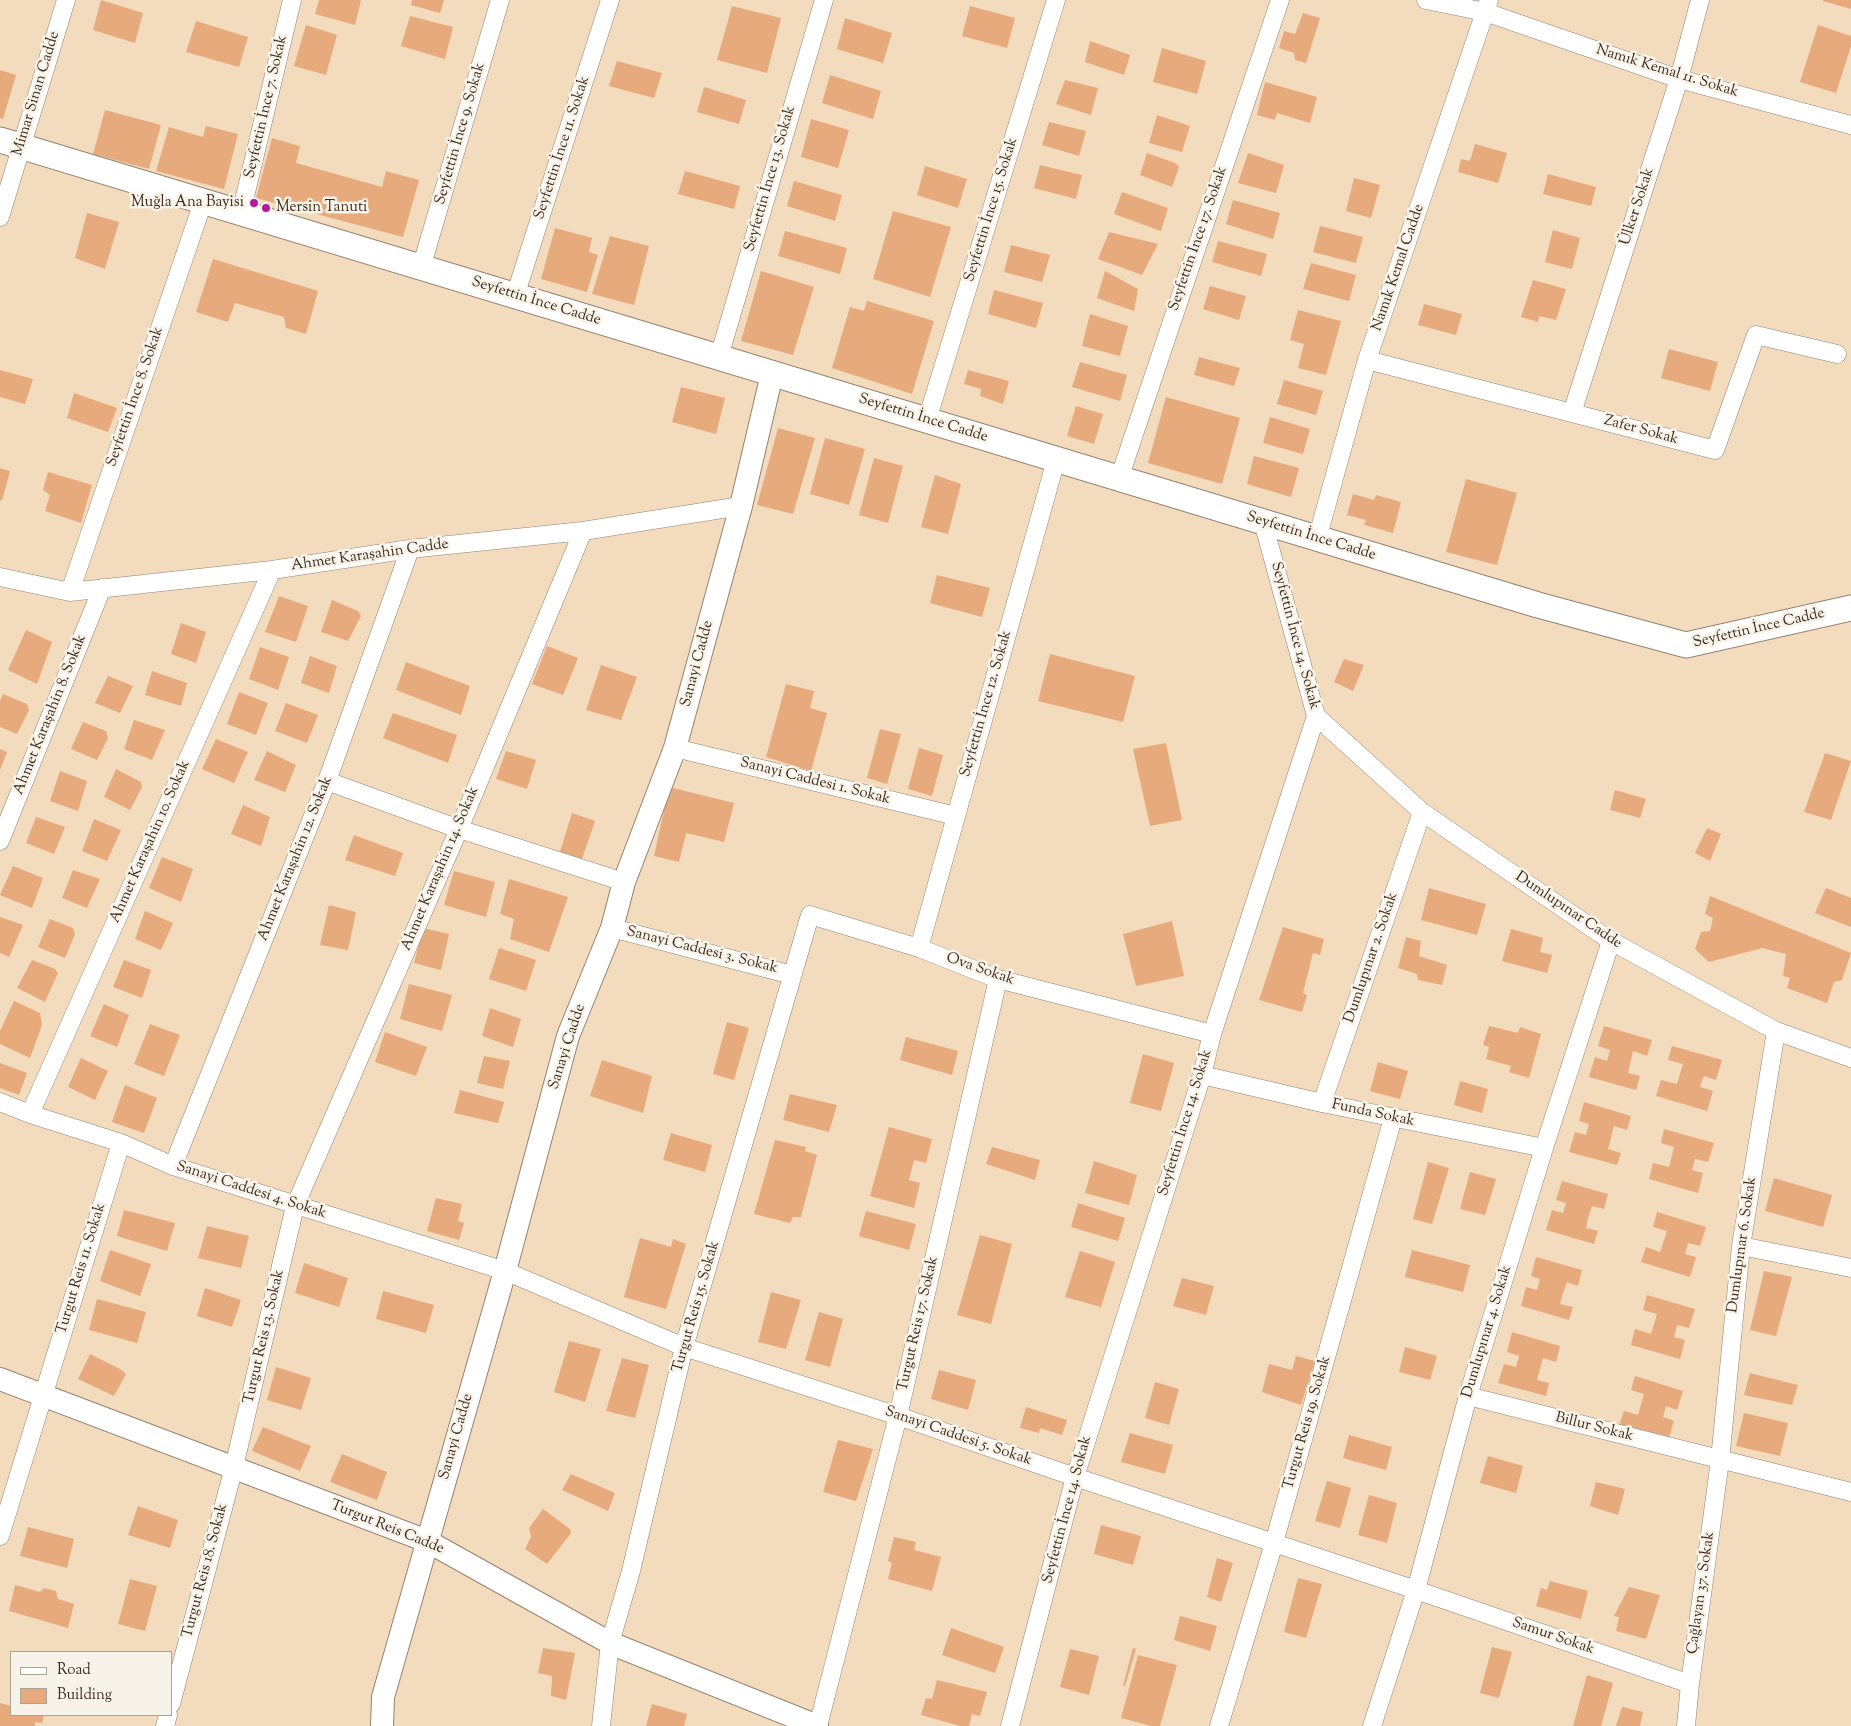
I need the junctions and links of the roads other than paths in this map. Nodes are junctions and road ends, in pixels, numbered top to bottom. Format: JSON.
{"nodes":[{"id":1,"x":66,"y":0,"type":"edge"},
{"id":2,"x":292,"y":0,"type":"edge"},
{"id":3,"x":500,"y":0,"type":"edge"},
{"id":4,"x":610,"y":0,"type":"edge"},
{"id":5,"x":824,"y":0,"type":"edge"},
{"id":6,"x":1056,"y":0,"type":"edge"},
{"id":7,"x":1280,"y":0,"type":"edge"},
{"id":8,"x":1426,"y":0,"type":"edge"},
{"id":9,"x":1700,"y":0,"type":"edge"},
{"id":10,"x":1487,"y":6,"type":"edge"},
{"id":11,"x":1679,"y":79,"type":"junction"},
{"id":12,"x":1851,"y":125,"type":"edge"},
{"id":13,"x":11,"y":144,"type":"edge"},
{"id":14,"x":203,"y":202,"type":"junction"},
{"id":15,"x":241,"y":213,"type":"junction"},
{"id":16,"x":0,"y":217,"type":"edge"},
{"id":17,"x":422,"y":268,"type":"junction"},
{"id":18,"x":515,"y":296,"type":"junction"},
{"id":19,"x":1837,"y":354,"type":"dead end"},
{"id":20,"x":718,"y":357,"type":"junction"},
{"id":21,"x":1368,"y":360,"type":"junction"},
{"id":22,"x":772,"y":374,"type":"junction"},
{"id":23,"x":1572,"y":413,"type":"junction"},
{"id":24,"x":927,"y":420,"type":"junction"},
{"id":25,"x":1056,"y":460,"type":"junction"},
{"id":26,"x":1119,"y":479,"type":"junction"},
{"id":27,"x":741,"y":506,"type":"junction"},
{"id":28,"x":1262,"y":522,"type":"junction"},
{"id":29,"x":583,"y":531,"type":"junction"},
{"id":30,"x":1317,"y":538,"type":"junction"},
{"id":31,"x":410,"y":549,"type":"junction"},
{"id":32,"x":272,"y":570,"type":"junction"},
{"id":33,"x":0,"y":577,"type":"edge"},
{"id":34,"x":102,"y":588,"type":"junction"},
{"id":35,"x":70,"y":592,"type":"junction"},
{"id":36,"x":1851,"y":608,"type":"edge"},
{"id":37,"x":1316,"y":716,"type":"junction"},
{"id":38,"x":674,"y":748,"type":"junction"},
{"id":39,"x":327,"y":781,"type":"junction"},
{"id":40,"x":1422,"y":812,"type":"junction"},
{"id":41,"x":956,"y":816,"type":"junction"},
{"id":42,"x":459,"y":829,"type":"junction"},
{"id":43,"x":0,"y":841,"type":"edge"},
{"id":44,"x":624,"y":882,"type":"junction"},
{"id":45,"x":612,"y":928,"type":"junction"},
{"id":46,"x":1611,"y":941,"type":"junction"},
{"id":47,"x":919,"y":948,"type":"junction"},
{"id":48,"x":792,"y":975,"type":"junction"},
{"id":49,"x":998,"y":979,"type":"junction"},
{"id":50,"x":1776,"y":1031,"type":"junction"},
{"id":51,"x":1212,"y":1034,"type":"junction"},
{"id":52,"x":1851,"y":1058,"type":"edge"},
{"id":53,"x":1202,"y":1075,"type":"junction"},
{"id":54,"x":0,"y":1102,"type":"edge"},
{"id":55,"x":1322,"y":1104,"type":"junction"},
{"id":56,"x":30,"y":1114,"type":"junction"},
{"id":57,"x":1393,"y":1118,"type":"junction"},
{"id":58,"x":121,"y":1144,"type":"junction"},
{"id":59,"x":1544,"y":1148,"type":"junction"},
{"id":60,"x":173,"y":1166,"type":"junction"},
{"id":61,"x":295,"y":1206,"type":"junction"},
{"id":62,"x":1741,"y":1246,"type":"junction"},
{"id":63,"x":1851,"y":1268,"type":"edge"},
{"id":64,"x":505,"y":1271,"type":"junction"},
{"id":65,"x":684,"y":1347,"type":"junction"},
{"id":66,"x":0,"y":1379,"type":"edge"},
{"id":67,"x":44,"y":1395,"type":"junction"},
{"id":68,"x":1468,"y":1396,"type":"junction"},
{"id":69,"x":898,"y":1416,"type":"junction"},
{"id":70,"x":1720,"y":1460,"type":"junction"},
{"id":71,"x":234,"y":1467,"type":"junction"},
{"id":72,"x":1075,"y":1477,"type":"junction"},
{"id":73,"x":1851,"y":1492,"type":"edge"},
{"id":74,"x":0,"y":1536,"type":"edge"},
{"id":75,"x":428,"y":1541,"type":"junction"},
{"id":76,"x":1274,"y":1543,"type":"junction"},
{"id":77,"x":1416,"y":1590,"type":"junction"},
{"id":78,"x":610,"y":1643,"type":"junction"},
{"id":79,"x":1690,"y":1684,"type":"junction"},
{"id":80,"x":172,"y":1700,"type":"edge"},
{"id":81,"x":382,"y":1726,"type":"edge"},
{"id":82,"x":601,"y":1726,"type":"edge"},
{"id":83,"x":817,"y":1726,"type":"edge"},
{"id":84,"x":1010,"y":1726,"type":"edge"},
{"id":85,"x":1219,"y":1726,"type":"edge"},
{"id":86,"x":1372,"y":1726,"type":"edge"},
{"id":87,"x":1686,"y":1726,"type":"edge"}],
"edges":[{"from":1,"to":13,"type":"street","name":"Mimar Sinan Cadde"},
{"from":2,"to":15,"type":"street","name":"Seyfettin İnce 7. Sokak"},
{"from":3,"to":17,"type":"street","name":"Seyfettin İnce 9. Sokak"},
{"from":4,"to":18,"type":"street","name":"Seyfettin İnce 11. Sokak"},
{"from":5,"to":20,"type":"street","name":"Seyfettin İnce 13. Sokak"},
{"from":6,"to":24,"type":"street","name":"Seyfettin İnce 15. Sokak"},
{"from":7,"to":26,"type":"street","name":"Seyfettin İnce 17. Sokak"},
{"from":8,"to":10,"type":"street","name":"Namık Kemal 11. Sokak"},
{"from":9,"to":11,"type":"street","name":"Ülker Sokak"},
{"from":10,"to":11,"type":"street","name":"Namık Kemal 11. Sokak"},
{"from":10,"to":21,"type":"street","name":"Namık Kemal Cadde"},
{"from":11,"to":12,"type":"street","name":"Namık Kemal 11. Sokak"},
{"from":11,"to":23,"type":"street","name":"Ülker Sokak"},
{"from":13,"to":14,"type":"main road","name":"Seyfettin İnce Cadde"},
{"from":13,"to":16,"type":"street","name":"Mimar Sinan Cadde"},
{"from":14,"to":15,"type":"main road","name":"Seyfettin İnce Cadde"},
{"from":14,"to":35,"type":"street","name":"Seyfettin İnce 8. Sokak"},
{"from":15,"to":17,"type":"main road","name":"Seyfettin İnce Cadde"},
{"from":17,"to":18,"type":"main road","name":"Seyfettin İnce Cadde"},
{"from":18,"to":20,"type":"main road","name":"Seyfettin İnce Cadde"},
{"from":19,"to":23,"type":"street","name":"Zafer Sokak"},
{"from":20,"to":22,"type":"main road","name":"Seyfettin İnce Cadde"},
{"from":21,"to":23,"type":"street","name":"Zafer Sokak"},
{"from":21,"to":30,"type":"street","name":"Namık Kemal Cadde"},
{"from":22,"to":24,"type":"main road","name":"Seyfettin İnce Cadde"},
{"from":22,"to":27,"type":"street","name":"Sanayi Cadde"},
{"from":24,"to":25,"type":"main road","name":"Seyfettin İnce Cadde"},
{"from":25,"to":26,"type":"main road","name":"Seyfettin İnce Cadde"},
{"from":25,"to":41,"type":"street","name":"Seyfettin İnce 12. Sokak"},
{"from":26,"to":28,"type":"main road","name":"Seyfettin İnce Cadde"},
{"from":27,"to":29,"type":"street","name":"Ahmet Karaşahin Cadde"},
{"from":27,"to":38,"type":"street","name":"Sanayi Cadde"},
{"from":28,"to":30,"type":"main road","name":"Seyfettin İnce Cadde"},
{"from":28,"to":37,"type":"street","name":"Seyfettin İnce 14. Sokak"},
{"from":29,"to":31,"type":"street","name":"Ahmet Karaşahin Cadde"},
{"from":29,"to":42,"type":"street","name":"Ahmet Karaşahin 14. Sokak"},
{"from":30,"to":36,"type":"main road","name":"Seyfettin İnce Cadde"},
{"from":31,"to":32,"type":"street","name":"Ahmet Karaşahin Cadde"},
{"from":31,"to":39,"type":"street","name":"Ahmet Karaşahin 12. Sokak"},
{"from":32,"to":34,"type":"street","name":"Ahmet Karaşahin Cadde"},
{"from":32,"to":56,"type":"street","name":"Ahmet Karaşahin 10. Sokak"},
{"from":33,"to":35,"type":"street","name":"Ahmet Karaşahin Cadde"},
{"from":34,"to":35,"type":"street","name":"Ahmet Karaşahin Cadde"},
{"from":34,"to":43,"type":"street","name":"Ahmet Karaşahin 8. Sokak"},
{"from":37,"to":40,"type":"street","name":"Dumlupınar Cadde"},
{"from":37,"to":51,"type":"street","name":"Seyfettin İnce 14. Sokak"},
{"from":38,"to":41,"type":"street","name":"Sanayi Caddesi 1. Sokak"},
{"from":38,"to":44,"type":"street","name":"Sanayi Cadde"},
{"from":39,"to":42,"type":"street"},
{"from":39,"to":60,"type":"street","name":"Ahmet Karaşahin 12. Sokak"},
{"from":40,"to":46,"type":"street","name":"Dumlupınar Cadde"},
{"from":40,"to":55,"type":"street","name":"Dumlupınar 2. Sokak"},
{"from":41,"to":47,"type":"street","name":"Seyfettin İnce 12. Sokak"},
{"from":42,"to":44,"type":"street"},
{"from":42,"to":61,"type":"street","name":"Ahmet Karaşahin 14. Sokak"},
{"from":44,"to":45,"type":"street","name":"Sanayi Cadde"},
{"from":45,"to":48,"type":"street","name":"Sanayi Caddesi 3. Sokak"},
{"from":45,"to":64,"type":"street","name":"Sanayi Cadde"},
{"from":46,"to":50,"type":"street","name":"Dumlupınar Cadde"},
{"from":46,"to":59,"type":"street","name":"Dumlupınar 4. Sokak"},
{"from":47,"to":48,"type":"street","name":"Ova Sokak"},
{"from":47,"to":49,"type":"street","name":"Ova Sokak"},
{"from":48,"to":65,"type":"street","name":"Turgut Reis 15. Sokak"},
{"from":49,"to":51,"type":"street","name":"Ova Sokak"},
{"from":49,"to":69,"type":"street","name":"Turgut Reis 17. Sokak"},
{"from":50,"to":52,"type":"street","name":"Dumlupınar Cadde"},
{"from":50,"to":62,"type":"street","name":"Dumlupınar 6. Sokak"},
{"from":51,"to":53,"type":"street","name":"Seyfettin İnce 14. Sokak"},
{"from":53,"to":55,"type":"street","name":"Funda Sokak"},
{"from":53,"to":72,"type":"street","name":"Seyfettin İnce 14. Sokak"},
{"from":54,"to":56,"type":"street","name":"Sanayi Caddesi 4. Sokak"},
{"from":55,"to":57,"type":"street","name":"Funda Sokak"},
{"from":56,"to":58,"type":"street","name":"Sanayi Caddesi 4. Sokak"},
{"from":57,"to":59,"type":"street","name":"Funda Sokak"},
{"from":57,"to":76,"type":"street","name":"Turgut Reis 19. Sokak"},
{"from":58,"to":60,"type":"street","name":"Sanayi Caddesi 4. Sokak"},
{"from":58,"to":67,"type":"street","name":"Turgut Reis 11. Sokak"},
{"from":59,"to":68,"type":"street","name":"Dumlupınar 4. Sokak"},
{"from":60,"to":61,"type":"street","name":"Sanayi Caddesi 4. Sokak"},
{"from":61,"to":64,"type":"street","name":"Sanayi Caddesi 4. Sokak"},
{"from":61,"to":71,"type":"street","name":"Turgut Reis 13. Sokak"},
{"from":62,"to":63,"type":"street"},
{"from":62,"to":70,"type":"street","name":"Dumlupınar 6. Sokak"},
{"from":64,"to":65,"type":"street","name":"Sanayi Caddesi 5. Sokak"},
{"from":64,"to":75,"type":"street","name":"Sanayi Cadde"},
{"from":65,"to":69,"type":"street","name":"Sanayi Caddesi 5. Sokak"},
{"from":65,"to":78,"type":"street","name":"Turgut Reis 15. Sokak"},
{"from":66,"to":67,"type":"street","name":"Turgut Reis Cadde"},
{"from":67,"to":71,"type":"street","name":"Turgut Reis Cadde"},
{"from":67,"to":74,"type":"street","name":"Turgut Reis 11. Sokak"},
{"from":68,"to":70,"type":"street","name":"Billur Sokak"},
{"from":68,"to":77,"type":"street","name":"Dumlupınar 4. Sokak"},
{"from":69,"to":72,"type":"street","name":"Sanayi Caddesi 5. Sokak"},
{"from":69,"to":83,"type":"street","name":"Turgut Reis 17. Sokak"},
{"from":70,"to":73,"type":"street","name":"Billur Sokak"},
{"from":70,"to":79,"type":"street","name":"Çağlayan 37. Sokak"},
{"from":71,"to":75,"type":"street","name":"Turgut Reis Cadde"},
{"from":71,"to":80,"type":"street","name":"Turgut Reis 18. Sokak"},
{"from":72,"to":76,"type":"street","name":"Sanayi Caddesi 5. Sokak"},
{"from":72,"to":84,"type":"street","name":"Seyfettin İnce 14. Sokak"},
{"from":75,"to":78,"type":"street","name":"Turgut Reis Cadde"},
{"from":75,"to":81,"type":"street","name":"Sanayi Cadde"},
{"from":76,"to":77,"type":"street","name":"Sanayi Caddesi 5. Sokak"},
{"from":76,"to":85,"type":"street","name":"Turgut Reis 19. Sokak"},
{"from":77,"to":79,"type":"street","name":"Samur Sokak"},
{"from":77,"to":86,"type":"street","name":"Dumlupınar 4. Sokak"},
{"from":78,"to":82,"type":"street","name":"Turgut Reis 15. Sokak"},
{"from":78,"to":83,"type":"street","name":"Turgut Reis Cadde"},
{"from":79,"to":87,"type":"street","name":"Çağlayan 37. Sokak"}]}
